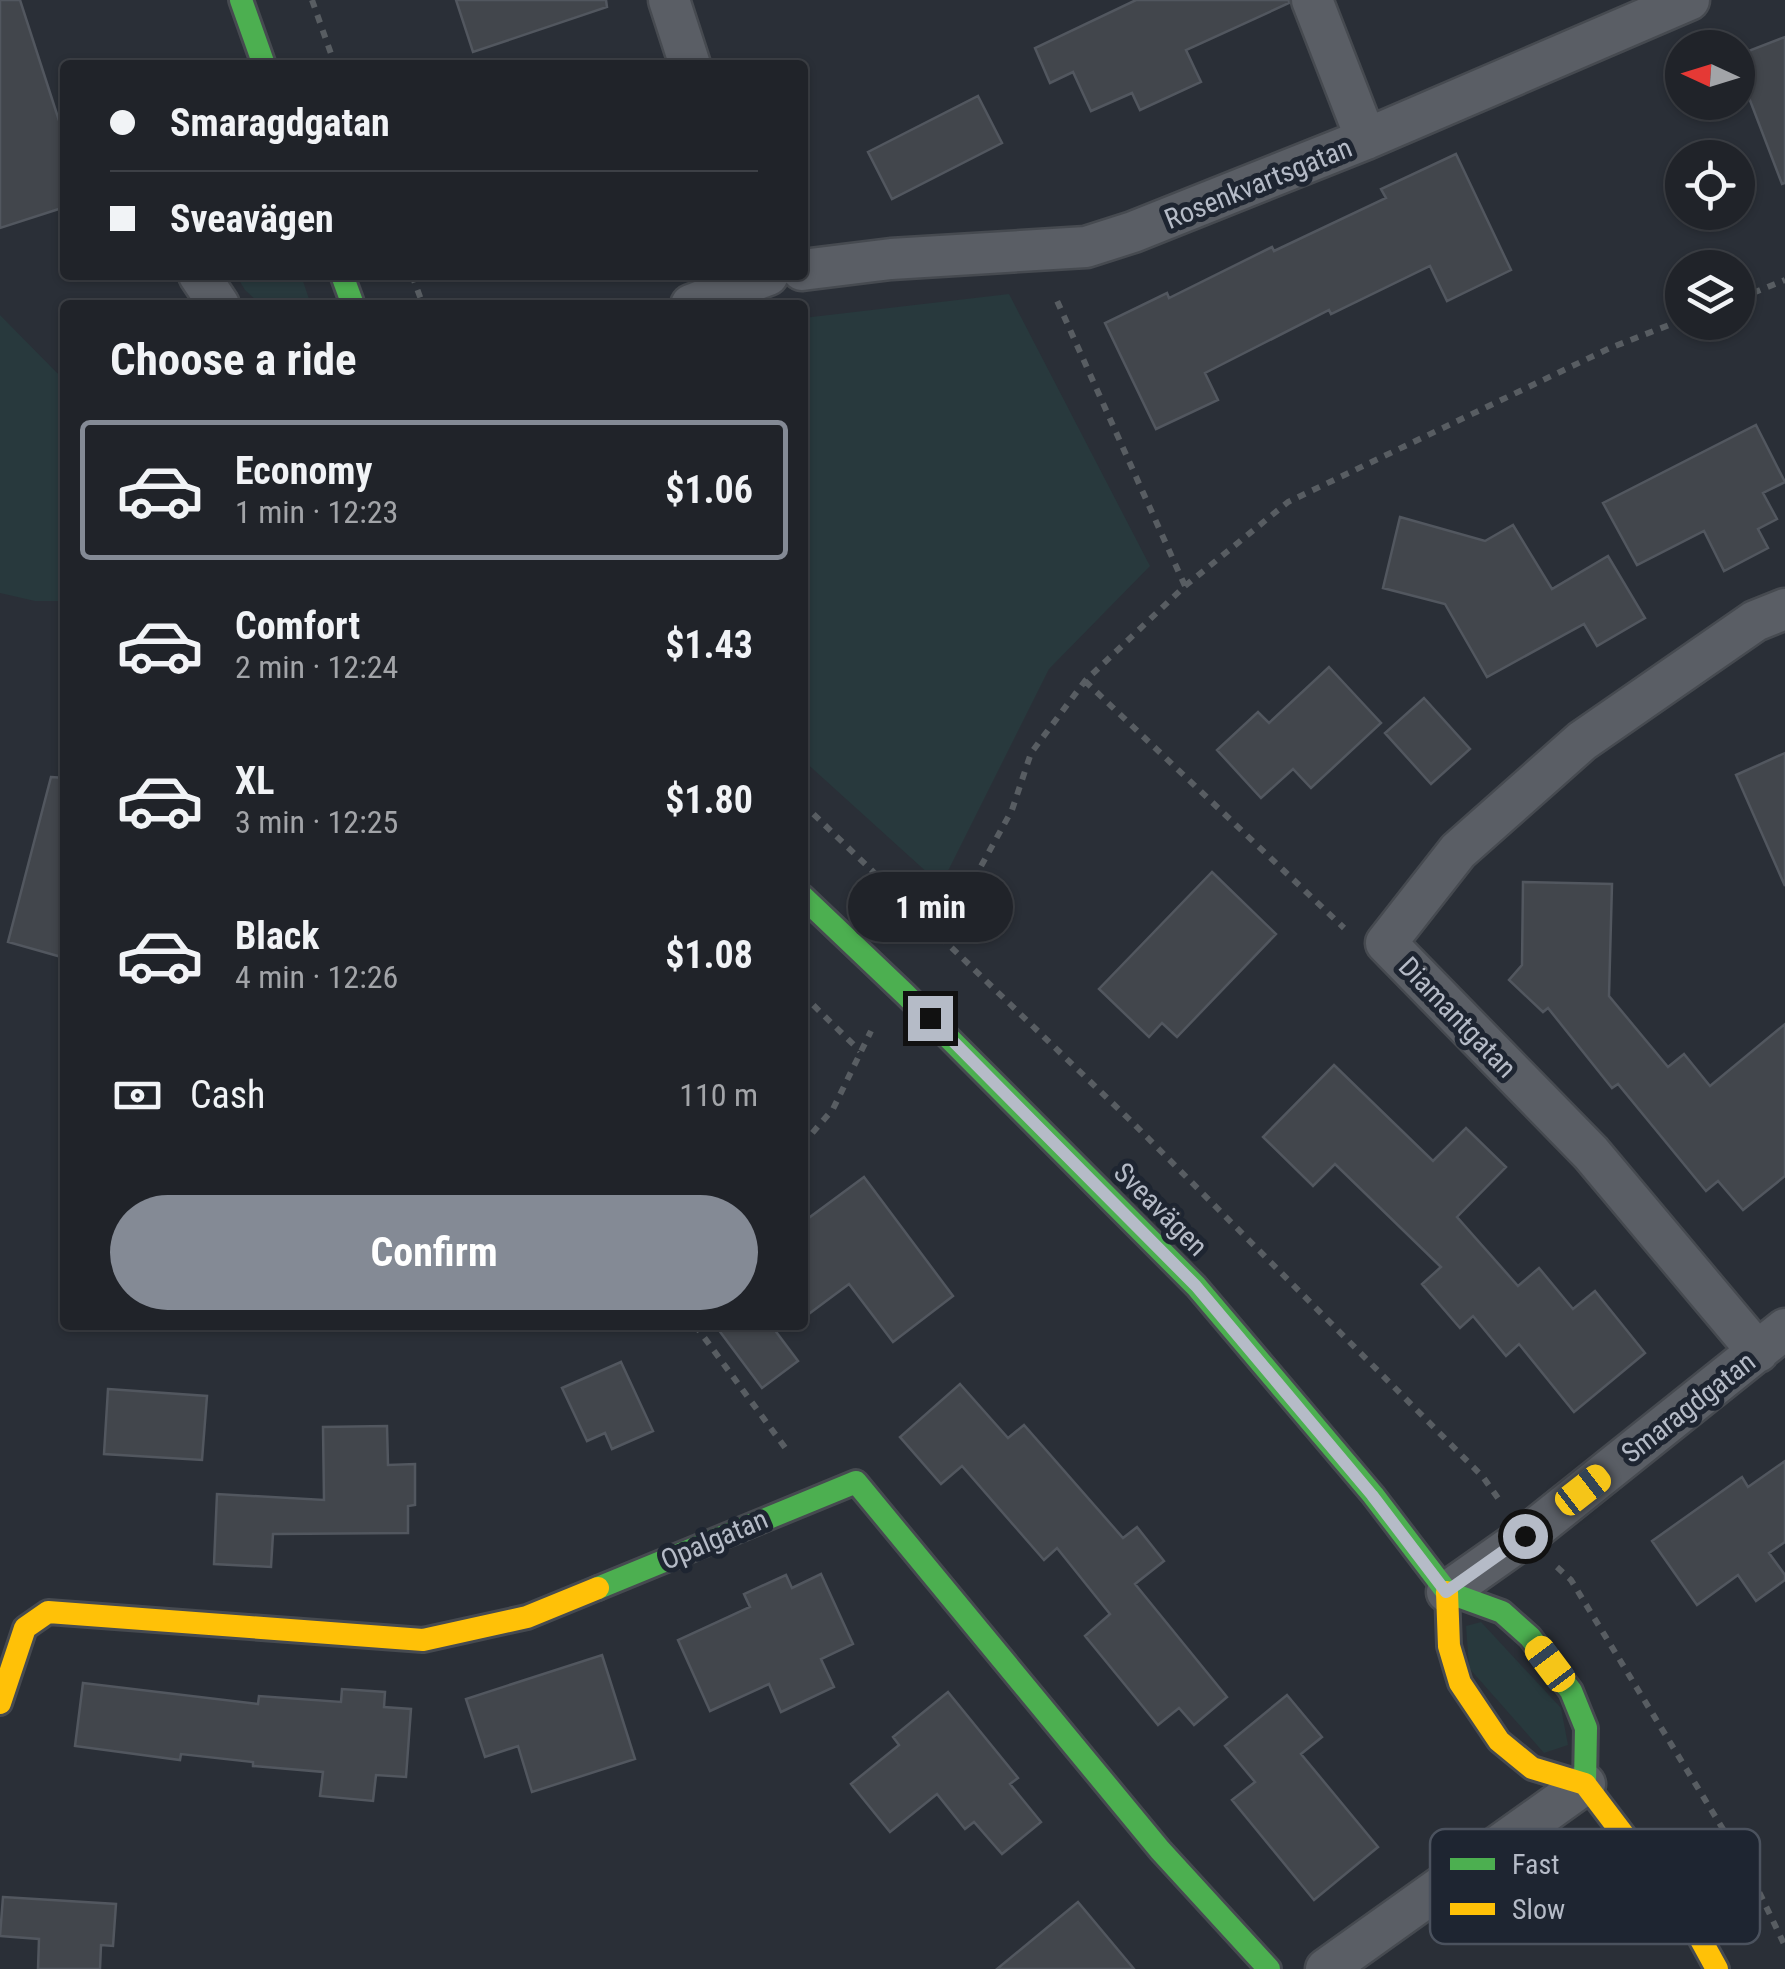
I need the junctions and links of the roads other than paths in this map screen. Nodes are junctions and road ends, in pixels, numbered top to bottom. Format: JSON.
{"nodes":[{"id":1,"x":242,"y":0,"type":"edge"},
{"id":2,"x":668,"y":0,"type":"edge"},
{"id":3,"x":1312,"y":0,"type":"edge"},
{"id":4,"x":1689,"y":0,"type":"edge"},
{"id":5,"x":262,"y":60,"type":"edge"},
{"id":6,"x":688,"y":60,"type":"edge"},
{"id":7,"x":1366,"y":140,"type":"junction"},
{"id":8,"x":808,"y":269,"type":"edge"},
{"id":9,"x":750,"y":280,"type":"edge"},
{"id":10,"x":703,"y":300,"type":"edge"},
{"id":11,"x":1785,"y":610,"type":"edge"},
{"id":12,"x":808,"y":902,"type":"edge"},
{"id":13,"x":1772,"y":1341,"type":"edge"},
{"id":14,"x":1446,"y":1592,"type":"junction"},
{"id":15,"x":0,"y":1704,"type":"edge"},
{"id":16,"x":1585,"y":1784,"type":"junction"},
{"id":17,"x":1522,"y":1829,"type":"edge"},
{"id":18,"x":1619,"y":1829,"type":"edge"},
{"id":19,"x":1430,"y":1895,"type":"edge"},
{"id":20,"x":1703,"y":1944,"type":"edge"},
{"id":21,"x":1269,"y":1969,"type":"edge"},
{"id":22,"x":1326,"y":1969,"type":"edge"},
{"id":23,"x":1717,"y":1969,"type":"edge"}],
"edges":[{"from":1,"to":5,"type":"street"},
{"from":2,"to":6,"type":"street"},
{"from":3,"to":7,"type":"street"},
{"from":4,"to":7,"type":"street","name":"Rosenkvartsgatan"},
{"from":7,"to":8,"type":"street","name":"Rosenkvartsgatan"},
{"from":9,"to":10,"type":"street"},
{"from":11,"to":13,"type":"street","name":"Diamantgatan"},
{"from":12,"to":14,"type":"street","name":"Sveavägen"},
{"from":13,"to":14,"type":"street","name":"Smaragdgatan"},
{"from":14,"to":16,"type":"street"},
{"from":14,"to":16,"type":"street"},
{"from":15,"to":21,"type":"street","name":"Opalgatan"},
{"from":16,"to":17,"type":"street"},
{"from":16,"to":18,"type":"street"},
{"from":19,"to":22,"type":"street"},
{"from":20,"to":23,"type":"street"}]}
